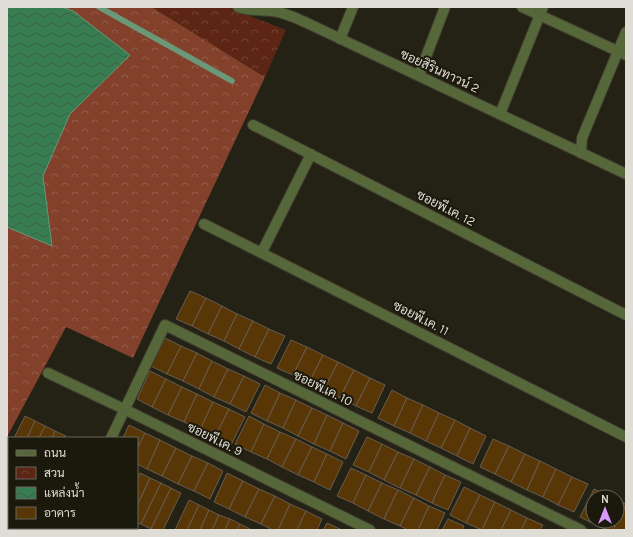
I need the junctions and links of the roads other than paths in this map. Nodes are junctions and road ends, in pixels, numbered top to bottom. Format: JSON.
{"nodes":[{"id":1,"x":238,"y":7,"type":"edge"},
{"id":2,"x":353,"y":7,"type":"edge"},
{"id":3,"x":445,"y":7,"type":"edge"},
{"id":4,"x":522,"y":7,"type":"edge"},
{"id":5,"x":249,"y":9,"type":"edge"},
{"id":6,"x":541,"y":11,"type":"edge"},
{"id":7,"x":626,"y":32,"type":"edge"},
{"id":8,"x":340,"y":39,"type":"junction"},
{"id":9,"x":622,"y":53,"type":"edge"},
{"id":10,"x":419,"y":75,"type":"junction"},
{"id":11,"x":500,"y":114,"type":"junction"},
{"id":12,"x":253,"y":125,"type":"dead end"},
{"id":13,"x":581,"y":153,"type":"junction"},
{"id":14,"x":311,"y":154,"type":"junction"},
{"id":15,"x":626,"y":174,"type":"edge"},
{"id":16,"x":204,"y":224,"type":"dead end"},
{"id":17,"x":262,"y":252,"type":"junction"},
{"id":18,"x":626,"y":315,"type":"edge"},
{"id":19,"x":48,"y":373,"type":"dead end"},
{"id":20,"x":126,"y":410,"type":"junction"},
{"id":21,"x":112,"y":437,"type":"edge"},
{"id":22,"x":626,"y":437,"type":"edge"},
{"id":23,"x":370,"y":530,"type":"edge"},
{"id":24,"x":581,"y":530,"type":"edge"}],
"edges":[{"from":1,"to":5,"type":"street","name":"ซอยสิรินทาวน์ 2"},
{"from":2,"to":8,"type":"street"},
{"from":3,"to":10,"type":"street"},
{"from":4,"to":6,"type":"street"},
{"from":5,"to":8,"type":"street","name":"ซอยสิรินทาวน์ 2"},
{"from":6,"to":9,"type":"street"},
{"from":6,"to":11,"type":"street"},
{"from":7,"to":9,"type":"street"},
{"from":8,"to":10,"type":"street","name":"ซอยสิรินทาวน์ 2"},
{"from":9,"to":13,"type":"street"},
{"from":10,"to":11,"type":"street","name":"ซอยสิรินทาวน์ 2"},
{"from":11,"to":13,"type":"street","name":"ซอยสิรินทาวน์ 2"},
{"from":12,"to":14,"type":"street","name":"ซอยพี.เค. 12"},
{"from":13,"to":15,"type":"street","name":"ซอยสิรินทาวน์ 2"},
{"from":14,"to":17,"type":"street"},
{"from":14,"to":18,"type":"street","name":"ซอยพี.เค. 12"},
{"from":16,"to":17,"type":"street","name":"ซอยพี.เค. 11"},
{"from":17,"to":22,"type":"street","name":"ซอยพี.เค. 11"},
{"from":19,"to":20,"type":"street","name":"ซอยพี.เค. 9"},
{"from":20,"to":21,"type":"street","name":"ซอยพี.เค. 10"},
{"from":20,"to":23,"type":"street","name":"ซอยพี.เค. 9"},
{"from":20,"to":24,"type":"street","name":"ซอยพี.เค. 10"}]}
